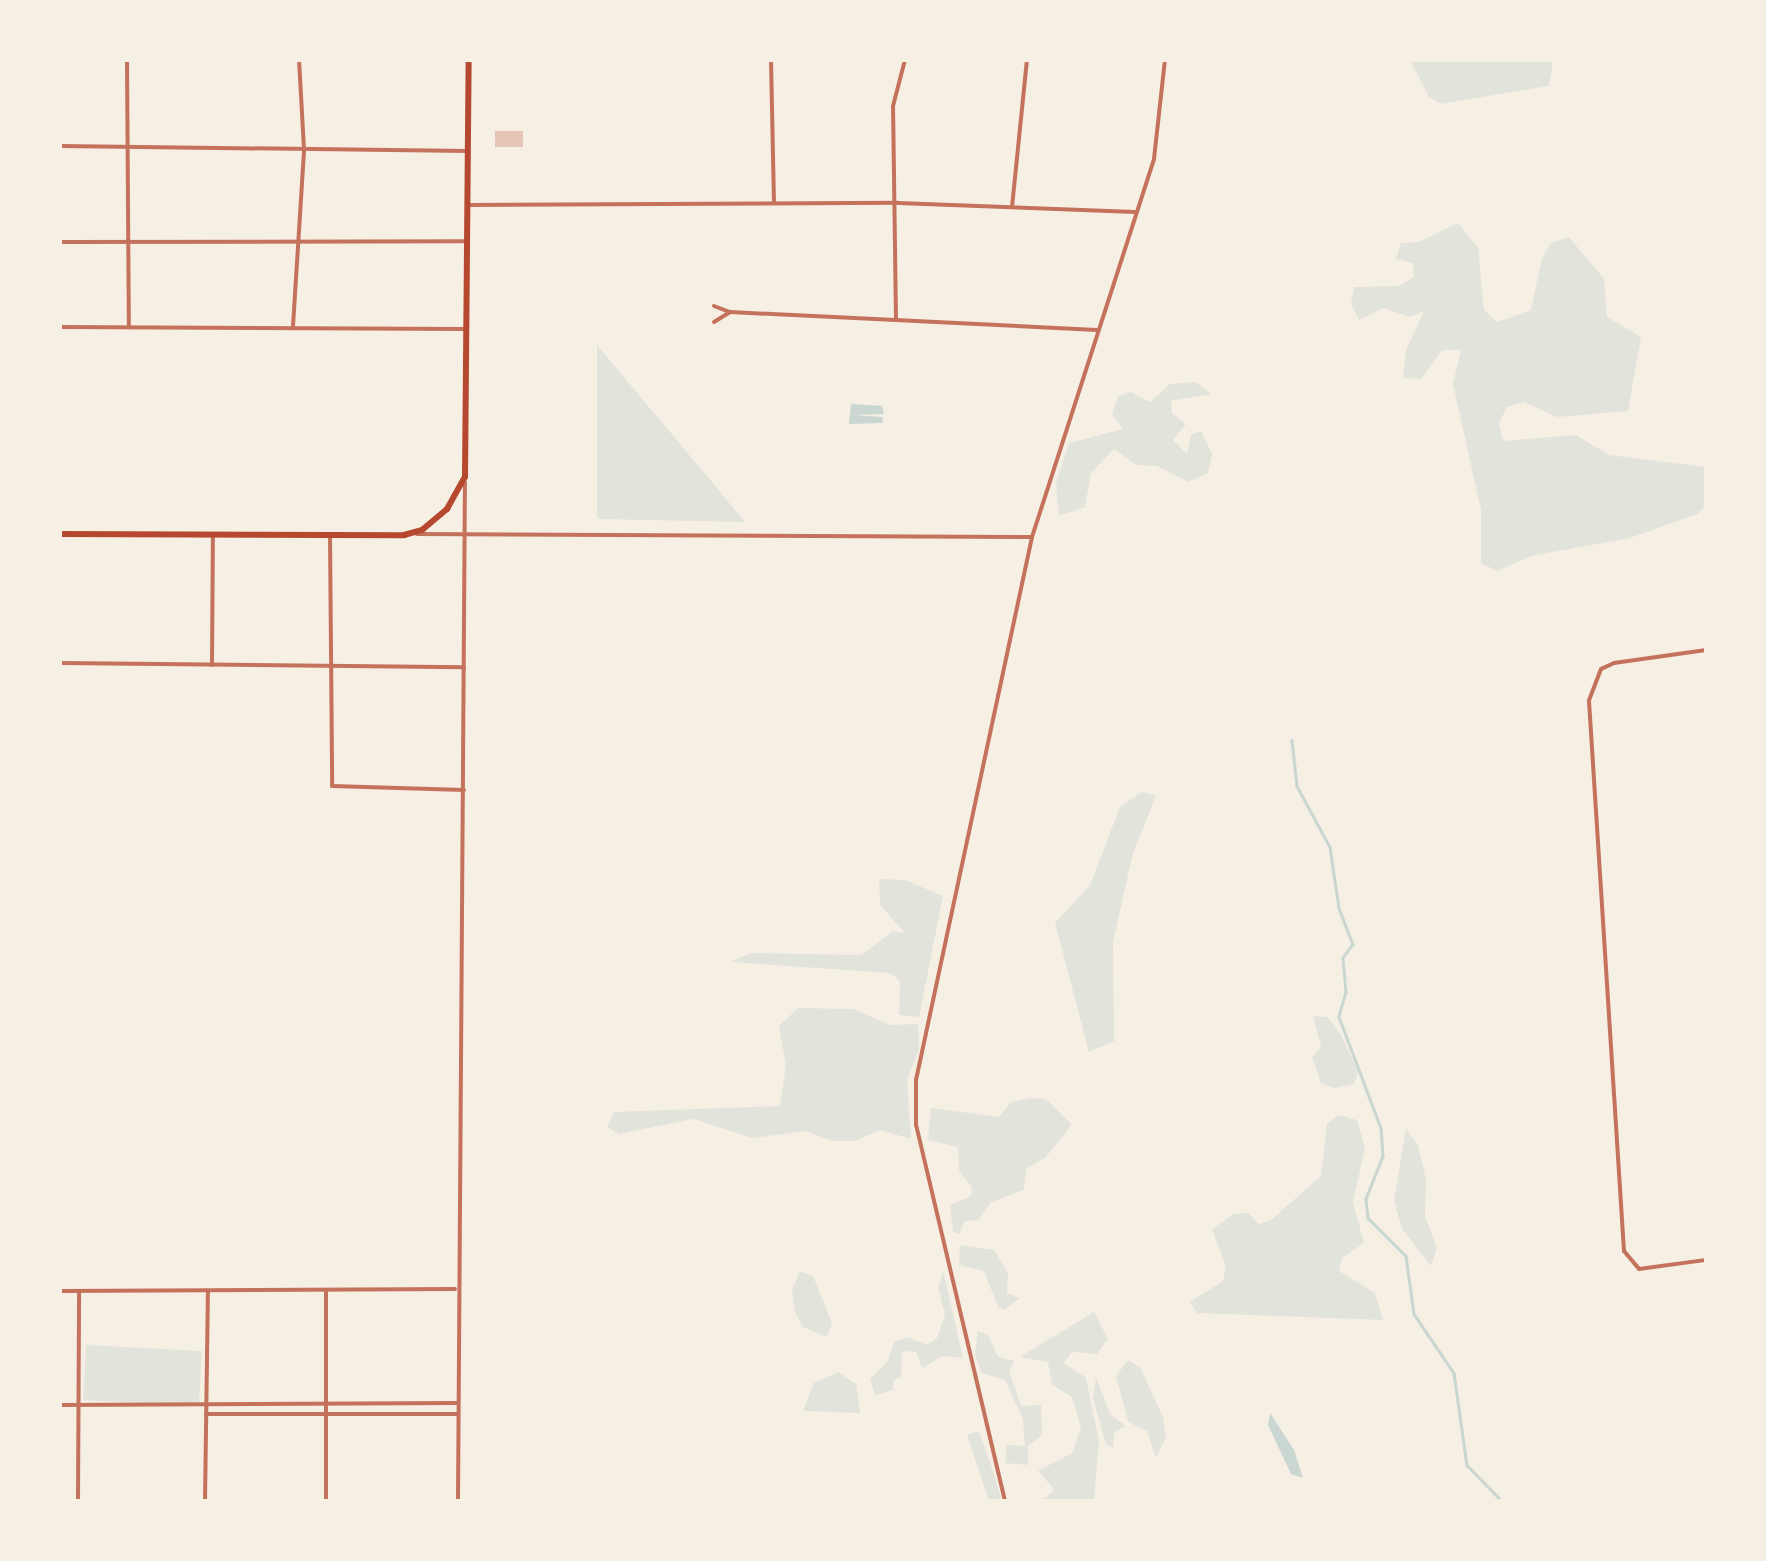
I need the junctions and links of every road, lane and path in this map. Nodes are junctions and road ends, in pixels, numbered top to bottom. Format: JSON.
{"nodes":[{"id":1,"x":127,"y":60,"type":"edge"},
{"id":2,"x":299,"y":60,"type":"edge"},
{"id":3,"x":469,"y":60,"type":"edge"},
{"id":4,"x":771,"y":60,"type":"edge"},
{"id":5,"x":905,"y":60,"type":"edge"},
{"id":6,"x":1027,"y":60,"type":"edge"},
{"id":7,"x":1165,"y":60,"type":"edge"},
{"id":8,"x":60,"y":146,"type":"edge"},
{"id":9,"x":127,"y":147,"type":"junction"},
{"id":10,"x":304,"y":149,"type":"junction"},
{"id":11,"x":468,"y":151,"type":"junction"},
{"id":12,"x":774,"y":203,"type":"junction"},
{"id":13,"x":898,"y":203,"type":"junction"},
{"id":14,"x":468,"y":205,"type":"junction"},
{"id":15,"x":1012,"y":207,"type":"junction"},
{"id":16,"x":1135,"y":212,"type":"junction"},
{"id":17,"x":302,"y":240,"type":"junction"},
{"id":18,"x":467,"y":241,"type":"junction"},
{"id":19,"x":60,"y":242,"type":"edge"},
{"id":20,"x":129,"y":242,"type":"junction"},
{"id":21,"x":714,"y":306,"type":"dead end"},
{"id":22,"x":730,"y":312,"type":"junction"},
{"id":23,"x":896,"y":321,"type":"junction"},
{"id":24,"x":714,"y":322,"type":"dead end"},
{"id":25,"x":129,"y":326,"type":"junction"},
{"id":26,"x":294,"y":326,"type":"junction"},
{"id":27,"x":60,"y":327,"type":"edge"},
{"id":28,"x":466,"y":329,"type":"junction"},
{"id":29,"x":1098,"y":330,"type":"junction"},
{"id":30,"x":465,"y":477,"type":"junction"},
{"id":31,"x":412,"y":533,"type":"junction"},
{"id":32,"x":60,"y":534,"type":"edge"},
{"id":33,"x":464,"y":534,"type":"junction"},
{"id":34,"x":213,"y":535,"type":"junction"},
{"id":35,"x":330,"y":535,"type":"junction"},
{"id":36,"x":1032,"y":536,"type":"junction"},
{"id":37,"x":1706,"y":650,"type":"edge"},
{"id":38,"x":60,"y":664,"type":"edge"},
{"id":39,"x":212,"y":665,"type":"junction"},
{"id":40,"x":333,"y":667,"type":"junction"},
{"id":41,"x":464,"y":667,"type":"junction"},
{"id":42,"x":464,"y":790,"type":"junction"},
{"id":43,"x":1706,"y":1260,"type":"edge"},
{"id":44,"x":326,"y":1289,"type":"junction"},
{"id":45,"x":457,"y":1289,"type":"junction"},
{"id":46,"x":208,"y":1290,"type":"junction"},
{"id":47,"x":60,"y":1291,"type":"edge"},
{"id":48,"x":79,"y":1291,"type":"junction"},
{"id":49,"x":458,"y":1403,"type":"junction"},
{"id":50,"x":206,"y":1404,"type":"junction"},
{"id":51,"x":78,"y":1405,"type":"junction"},
{"id":52,"x":326,"y":1405,"type":"junction"},
{"id":53,"x":60,"y":1406,"type":"edge"},
{"id":54,"x":206,"y":1414,"type":"junction"},
{"id":55,"x":326,"y":1414,"type":"junction"},
{"id":56,"x":458,"y":1414,"type":"junction"},
{"id":57,"x":78,"y":1501,"type":"edge"},
{"id":58,"x":205,"y":1501,"type":"edge"},
{"id":59,"x":326,"y":1501,"type":"edge"},
{"id":60,"x":458,"y":1501,"type":"edge"},
{"id":61,"x":1005,"y":1501,"type":"edge"}],
"edges":[{"from":1,"to":9,"type":"street"},
{"from":2,"to":10,"type":"street"},
{"from":3,"to":11,"type":"highway"},
{"from":4,"to":12,"type":"street"},
{"from":5,"to":13,"type":"street"},
{"from":6,"to":15,"type":"street"},
{"from":7,"to":16,"type":"street"},
{"from":8,"to":9,"type":"street"},
{"from":9,"to":10,"type":"street"},
{"from":9,"to":20,"type":"street"},
{"from":10,"to":11,"type":"street"},
{"from":10,"to":17,"type":"street"},
{"from":11,"to":14,"type":"highway"},
{"from":12,"to":13,"type":"street"},
{"from":12,"to":14,"type":"street"},
{"from":13,"to":15,"type":"street"},
{"from":13,"to":23,"type":"street"},
{"from":14,"to":18,"type":"highway"},
{"from":15,"to":16,"type":"street"},
{"from":16,"to":29,"type":"street"},
{"from":17,"to":18,"type":"street"},
{"from":17,"to":20,"type":"street"},
{"from":17,"to":26,"type":"street"},
{"from":18,"to":28,"type":"highway"},
{"from":19,"to":20,"type":"street"},
{"from":20,"to":25,"type":"street"},
{"from":21,"to":22,"type":"street"},
{"from":22,"to":23,"type":"street"},
{"from":22,"to":24,"type":"street"},
{"from":23,"to":29,"type":"street"},
{"from":25,"to":26,"type":"street"},
{"from":25,"to":27,"type":"street"},
{"from":26,"to":28,"type":"street"},
{"from":28,"to":30,"type":"highway"},
{"from":29,"to":36,"type":"street"},
{"from":30,"to":31,"type":"highway"},
{"from":30,"to":33,"type":"street"},
{"from":31,"to":33,"type":"street"},
{"from":31,"to":35,"type":"highway"},
{"from":32,"to":34,"type":"highway"},
{"from":33,"to":36,"type":"street"},
{"from":33,"to":41,"type":"street"},
{"from":34,"to":35,"type":"highway"},
{"from":34,"to":39,"type":"street"},
{"from":35,"to":40,"type":"street"},
{"from":36,"to":61,"type":"street"},
{"from":37,"to":43,"type":"street"},
{"from":38,"to":39,"type":"street"},
{"from":39,"to":40,"type":"street"},
{"from":40,"to":41,"type":"street"},
{"from":40,"to":42,"type":"street"},
{"from":41,"to":42,"type":"street"},
{"from":42,"to":45,"type":"street"},
{"from":44,"to":45,"type":"street"},
{"from":44,"to":46,"type":"street"},
{"from":44,"to":52,"type":"street"},
{"from":45,"to":49,"type":"street"},
{"from":46,"to":48,"type":"street"},
{"from":46,"to":50,"type":"street"},
{"from":47,"to":48,"type":"street"},
{"from":48,"to":51,"type":"street"},
{"from":49,"to":52,"type":"street"},
{"from":49,"to":56,"type":"street"},
{"from":50,"to":51,"type":"street"},
{"from":50,"to":52,"type":"street"},
{"from":50,"to":54,"type":"street"},
{"from":51,"to":53,"type":"street"},
{"from":51,"to":57,"type":"street"},
{"from":52,"to":55,"type":"street"},
{"from":54,"to":55,"type":"street"},
{"from":54,"to":58,"type":"street"},
{"from":55,"to":56,"type":"street"},
{"from":55,"to":59,"type":"street"},
{"from":56,"to":60,"type":"street"}]}
